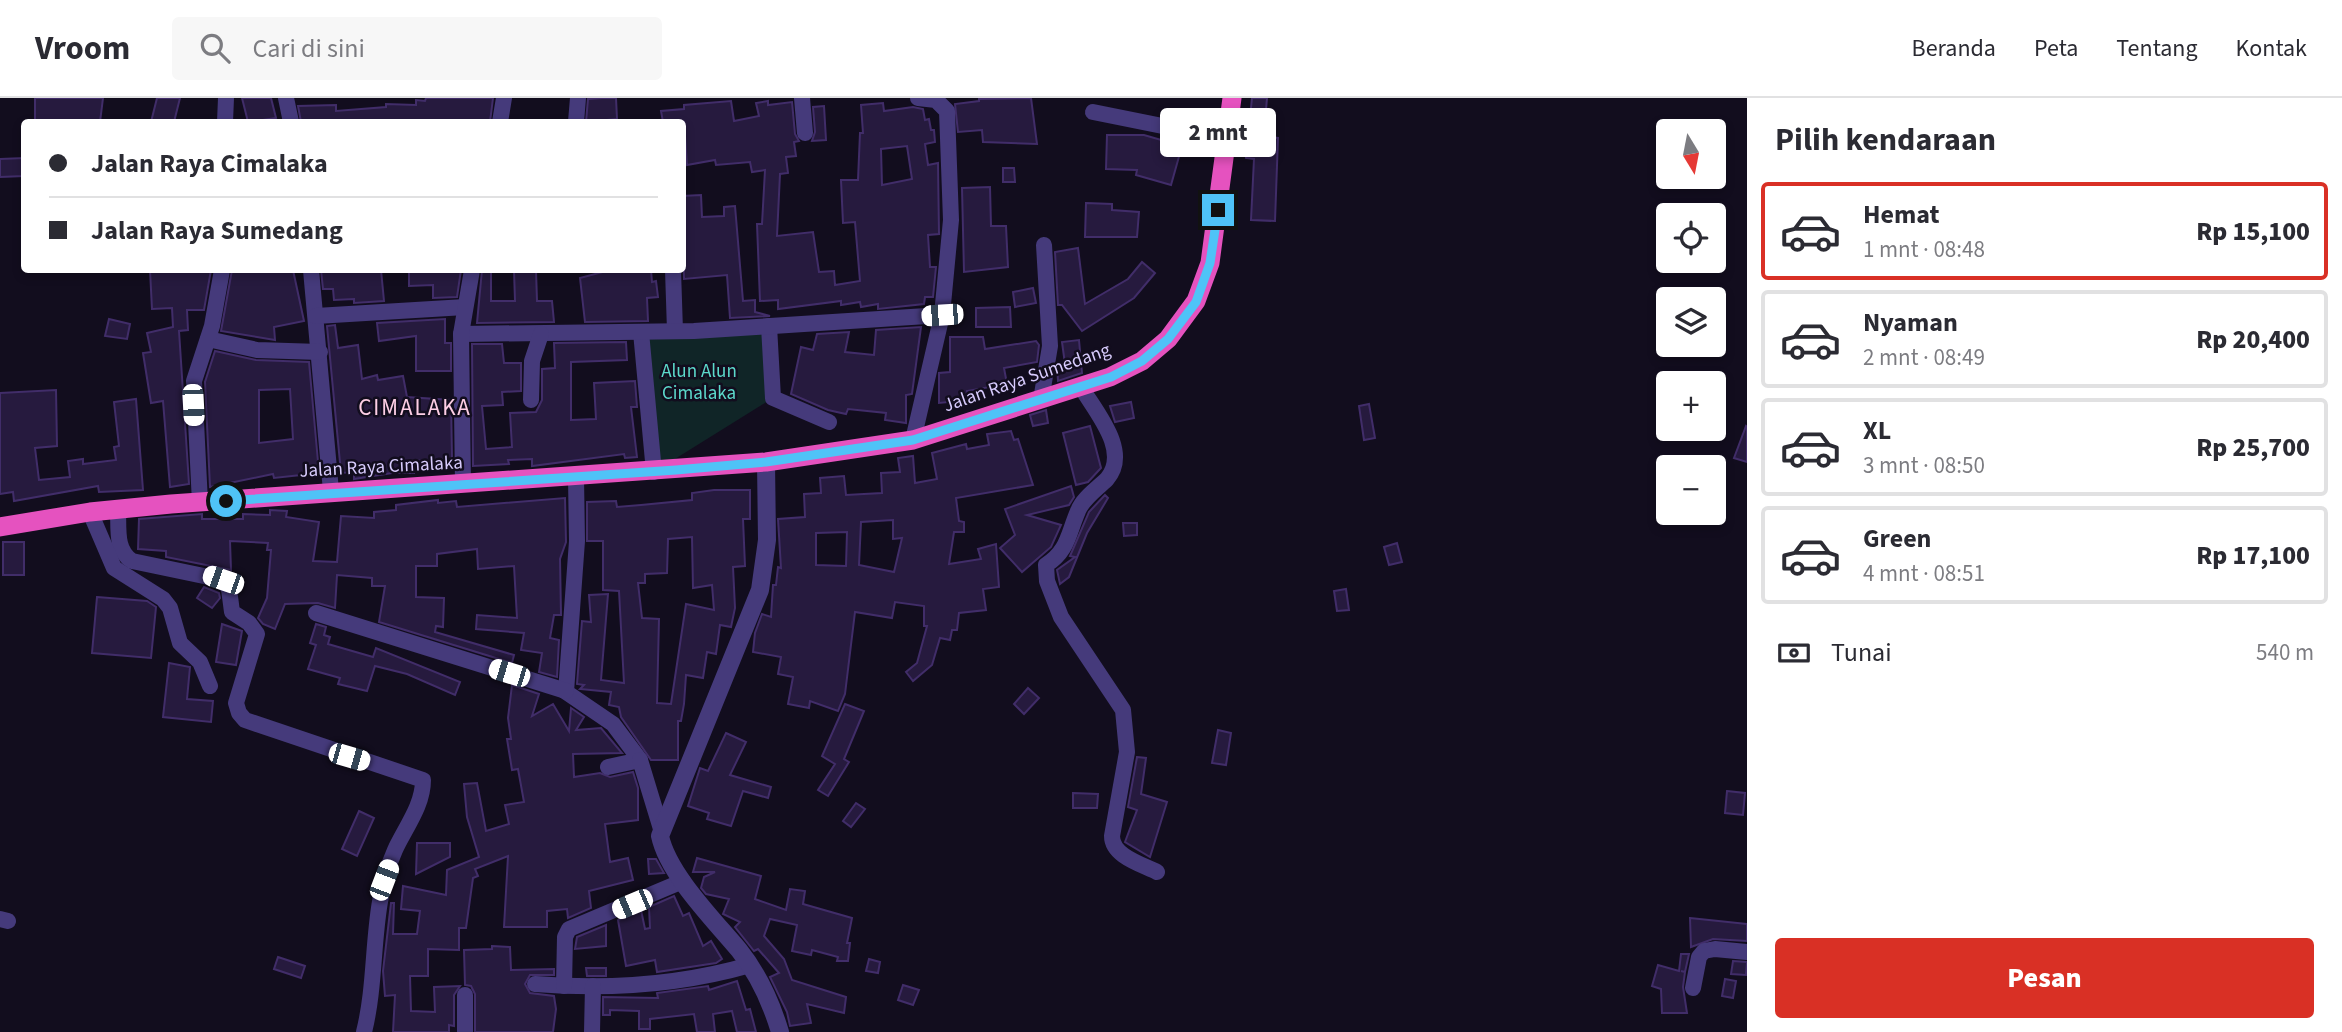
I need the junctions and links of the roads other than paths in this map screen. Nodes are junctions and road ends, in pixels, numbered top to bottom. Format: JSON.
{"nodes":[{"id":1,"x":226,"y":98,"type":"edge"},
{"id":2,"x":286,"y":98,"type":"edge"},
{"id":3,"x":504,"y":98,"type":"edge"},
{"id":4,"x":578,"y":98,"type":"edge"},
{"id":5,"x":802,"y":98,"type":"edge"},
{"id":6,"x":918,"y":98,"type":"edge"},
{"id":7,"x":1232,"y":98,"type":"edge"},
{"id":8,"x":1093,"y":112,"type":"dead end"},
{"id":9,"x":225,"y":119,"type":"edge"},
{"id":10,"x":290,"y":119,"type":"edge"},
{"id":11,"x":500,"y":119,"type":"edge"},
{"id":12,"x":576,"y":119,"type":"edge"},
{"id":13,"x":805,"y":133,"type":"dead end"},
{"id":14,"x":1227,"y":139,"type":"junction"},
{"id":15,"x":1044,"y":245,"type":"dead end"},
{"id":16,"x":221,"y":273,"type":"edge"},
{"id":17,"x":311,"y":273,"type":"edge"},
{"id":18,"x":472,"y":273,"type":"edge"},
{"id":19,"x":673,"y":273,"type":"edge"},
{"id":20,"x":466,"y":307,"type":"junction"},
{"id":21,"x":942,"y":315,"type":"junction"},
{"id":22,"x":316,"y":316,"type":"junction"},
{"id":23,"x":769,"y":326,"type":"junction"},
{"id":24,"x":675,"y":331,"type":"junction"},
{"id":25,"x":641,"y":332,"type":"junction"},
{"id":26,"x":461,"y":334,"type":"junction"},
{"id":27,"x":541,"y":334,"type":"junction"},
{"id":28,"x":208,"y":339,"type":"junction"},
{"id":29,"x":320,"y":352,"type":"junction"},
{"id":30,"x":1080,"y":387,"type":"junction"},
{"id":31,"x":531,"y":400,"type":"dead end"},
{"id":32,"x":1041,"y":400,"type":"junction"},
{"id":33,"x":829,"y":422,"type":"dead end"},
{"id":34,"x":913,"y":440,"type":"junction"},
{"id":35,"x":766,"y":462,"type":"junction"},
{"id":36,"x":654,"y":472,"type":"junction"},
{"id":37,"x":576,"y":477,"type":"junction"},
{"id":38,"x":463,"y":484,"type":"junction"},
{"id":39,"x":331,"y":491,"type":"junction"},
{"id":40,"x":200,"y":503,"type":"junction"},
{"id":41,"x":118,"y":510,"type":"junction"},
{"id":42,"x":90,"y":512,"type":"junction"},
{"id":43,"x":0,"y":527,"type":"edge"},
{"id":44,"x":316,"y":613,"type":"dead end"},
{"id":45,"x":210,"y":686,"type":"dead end"},
{"id":46,"x":567,"y":687,"type":"junction"},
{"id":47,"x":640,"y":760,"type":"junction"},
{"id":48,"x":608,"y":767,"type":"dead end"},
{"id":49,"x":664,"y":822,"type":"junction"},
{"id":50,"x":1157,"y":872,"type":"dead end"},
{"id":51,"x":683,"y":881,"type":"junction"},
{"id":52,"x":1747,"y":952,"type":"edge"},
{"id":53,"x":750,"y":965,"type":"junction"},
{"id":54,"x":535,"y":984,"type":"dead end"},
{"id":55,"x":564,"y":986,"type":"junction"},
{"id":56,"x":593,"y":986,"type":"junction"},
{"id":57,"x":1693,"y":988,"type":"dead end"},
{"id":58,"x":466,"y":995,"type":"dead end"},
{"id":59,"x":364,"y":1032,"type":"edge"},
{"id":60,"x":465,"y":1032,"type":"edge"},
{"id":61,"x":592,"y":1032,"type":"edge"},
{"id":62,"x":780,"y":1032,"type":"edge"}],
"edges":[{"from":1,"to":9,"type":"street"},
{"from":2,"to":10,"type":"street"},
{"from":3,"to":11,"type":"street"},
{"from":4,"to":12,"type":"street"},
{"from":5,"to":13,"type":"street"},
{"from":6,"to":21,"type":"street"},
{"from":7,"to":14,"type":"highway","name":"Jalan Raya Sumedang"},
{"from":8,"to":14,"type":"street"},
{"from":14,"to":30,"type":"highway","name":"Jalan Raya Sumedang"},
{"from":15,"to":32,"type":"street"},
{"from":16,"to":28,"type":"street"},
{"from":17,"to":22,"type":"street"},
{"from":18,"to":20,"type":"street"},
{"from":19,"to":24,"type":"street"},
{"from":20,"to":22,"type":"street"},
{"from":20,"to":26,"type":"street"},
{"from":21,"to":23,"type":"street"},
{"from":21,"to":34,"type":"street"},
{"from":22,"to":29,"type":"street"},
{"from":23,"to":24,"type":"street"},
{"from":23,"to":33,"type":"street"},
{"from":24,"to":25,"type":"street"},
{"from":25,"to":27,"type":"street"},
{"from":25,"to":36,"type":"street"},
{"from":26,"to":27,"type":"street"},
{"from":26,"to":38,"type":"street"},
{"from":27,"to":31,"type":"street"},
{"from":28,"to":29,"type":"street"},
{"from":28,"to":40,"type":"street"},
{"from":29,"to":39,"type":"street"},
{"from":30,"to":32,"type":"highway","name":"Jalan Raya Sumedang"},
{"from":30,"to":50,"type":"street"},
{"from":32,"to":34,"type":"highway","name":"Jalan Raya Sumedang"},
{"from":34,"to":35,"type":"highway","name":"Jalan Raya Sumedang"},
{"from":35,"to":36,"type":"highway","name":"Jalan Raya Cimalaka"},
{"from":35,"to":49,"type":"street"},
{"from":36,"to":37,"type":"highway","name":"Jalan Raya Cimalaka"},
{"from":37,"to":38,"type":"highway","name":"Jalan Raya Cimalaka"},
{"from":37,"to":46,"type":"street"},
{"from":38,"to":39,"type":"highway","name":"Jalan Raya Cimalaka"},
{"from":39,"to":40,"type":"highway","name":"Jalan Raya Cimalaka"},
{"from":40,"to":41,"type":"highway","name":"Jalan Raya Cimalaka"},
{"from":41,"to":42,"type":"highway","name":"Jalan Raya Cimalaka"},
{"from":41,"to":59,"type":"street"},
{"from":42,"to":43,"type":"highway","name":"Jalan Raya Cimalaka"},
{"from":42,"to":45,"type":"street"},
{"from":44,"to":46,"type":"street"},
{"from":46,"to":47,"type":"street"},
{"from":47,"to":48,"type":"street"},
{"from":47,"to":49,"type":"street"},
{"from":49,"to":51,"type":"street"},
{"from":51,"to":53,"type":"street"},
{"from":51,"to":55,"type":"street"},
{"from":52,"to":57,"type":"street"},
{"from":53,"to":56,"type":"street"},
{"from":53,"to":62,"type":"street"},
{"from":54,"to":55,"type":"street"},
{"from":55,"to":56,"type":"street"},
{"from":56,"to":61,"type":"street"},
{"from":58,"to":60,"type":"street"}]}
